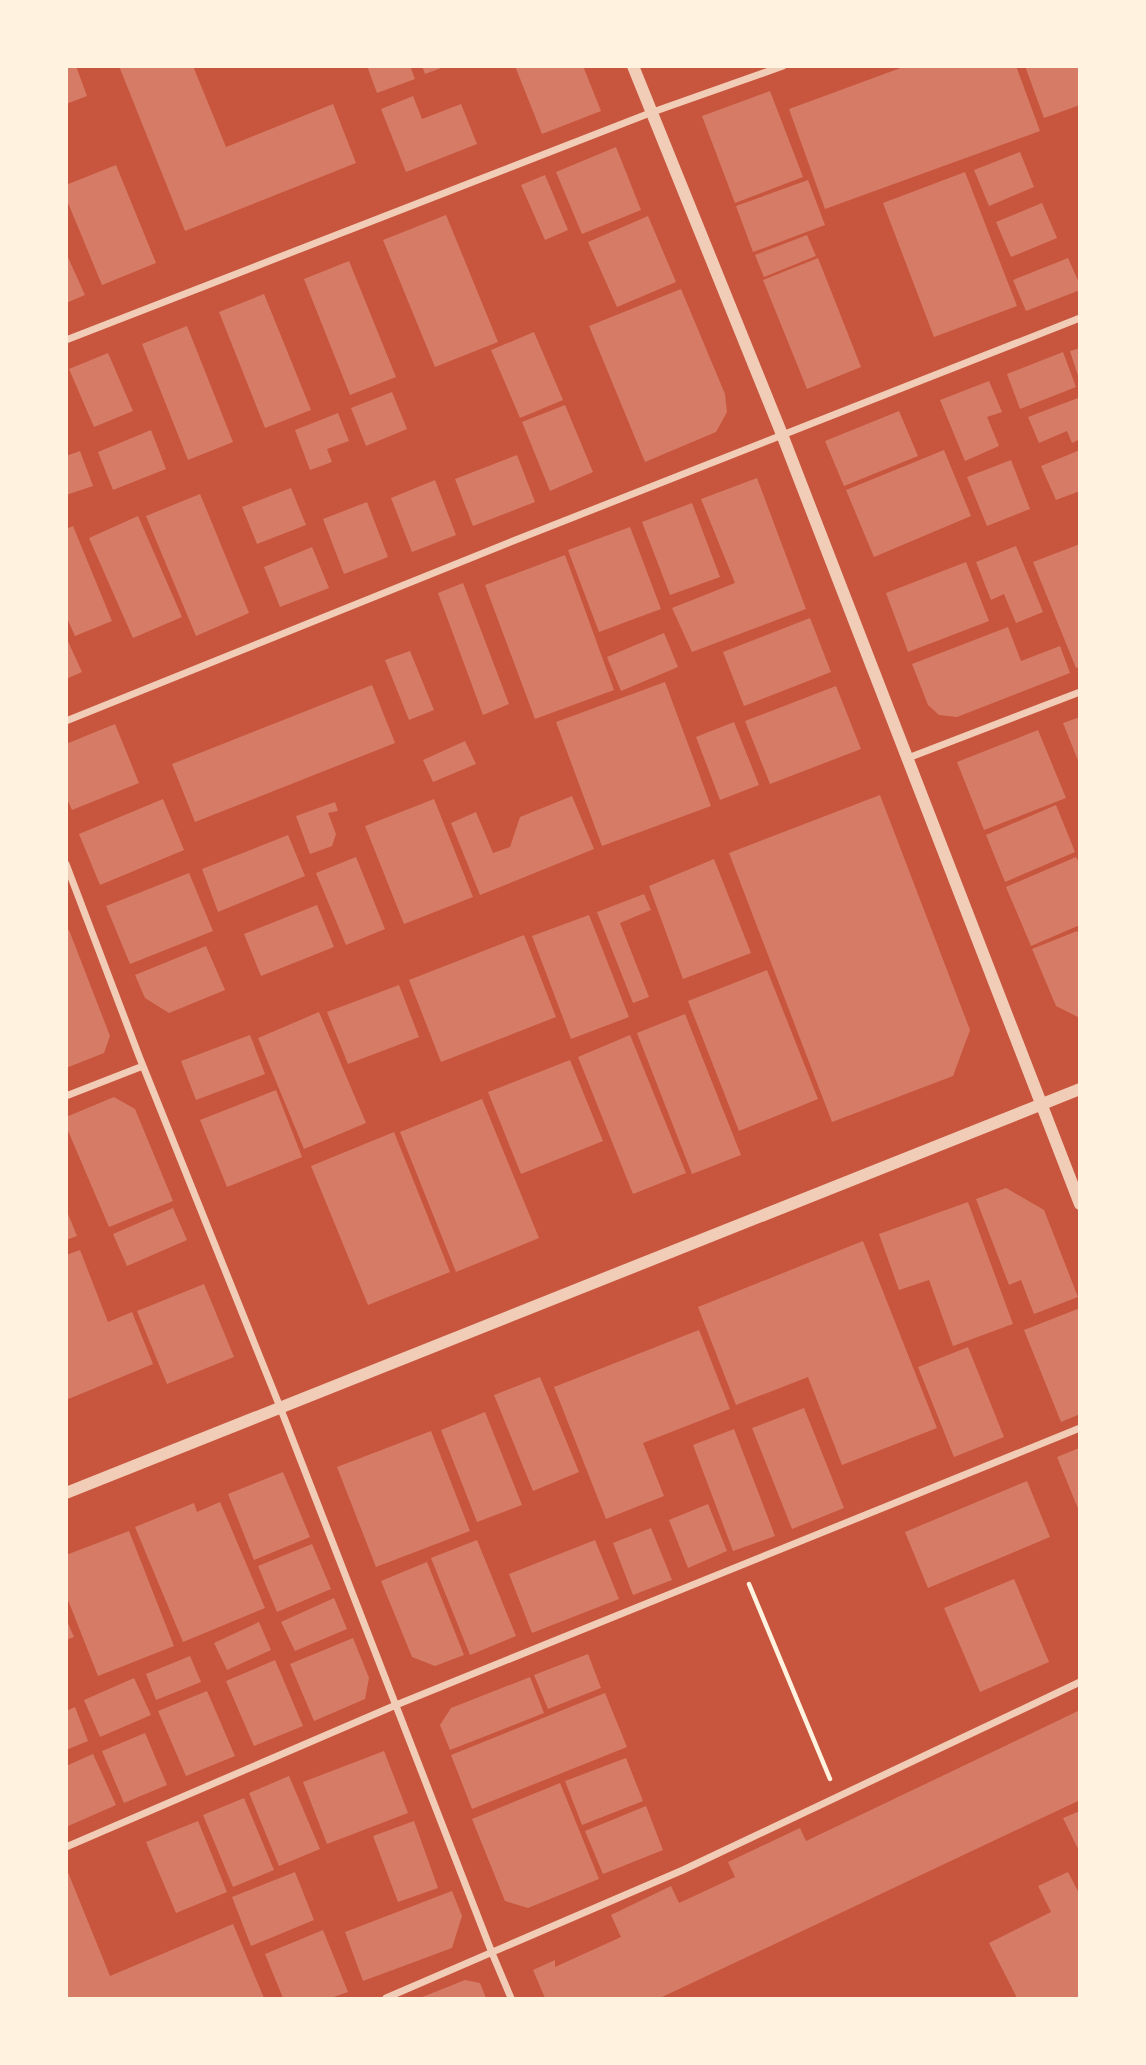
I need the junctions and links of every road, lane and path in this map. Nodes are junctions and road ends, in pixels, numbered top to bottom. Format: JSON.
{"nodes":[{"id":1,"x":633,"y":66,"type":"edge"},
{"id":2,"x":783,"y":66,"type":"edge"},
{"id":3,"x":650,"y":113,"type":"junction"},
{"id":4,"x":1080,"y":318,"type":"edge"},
{"id":5,"x":66,"y":340,"type":"edge"},
{"id":6,"x":783,"y":436,"type":"junction"},
{"id":7,"x":1080,"y":692,"type":"edge"},
{"id":8,"x":66,"y":721,"type":"edge"},
{"id":9,"x":908,"y":758,"type":"junction"},
{"id":10,"x":66,"y":864,"type":"edge"},
{"id":11,"x":144,"y":1066,"type":"junction"},
{"id":12,"x":1080,"y":1089,"type":"edge"},
{"id":13,"x":66,"y":1096,"type":"edge"},
{"id":14,"x":1040,"y":1104,"type":"junction"},
{"id":15,"x":1080,"y":1204,"type":"edge"},
{"id":16,"x":280,"y":1407,"type":"junction"},
{"id":17,"x":1080,"y":1428,"type":"edge"},
{"id":18,"x":66,"y":1493,"type":"edge"},
{"id":19,"x":742,"y":1565,"type":"junction"},
{"id":20,"x":1080,"y":1682,"type":"edge"},
{"id":21,"x":396,"y":1705,"type":"junction"},
{"id":22,"x":838,"y":1796,"type":"junction"},
{"id":23,"x":66,"y":1847,"type":"edge"},
{"id":24,"x":492,"y":1953,"type":"junction"},
{"id":25,"x":386,"y":1998,"type":"edge"},
{"id":26,"x":511,"y":1998,"type":"edge"}],
"edges":[{"from":1,"to":3,"type":"street"},
{"from":2,"to":3,"type":"street"},
{"from":3,"to":5,"type":"street"},
{"from":3,"to":6,"type":"street"},
{"from":4,"to":6,"type":"street"},
{"from":6,"to":8,"type":"street"},
{"from":6,"to":9,"type":"street"},
{"from":7,"to":9,"type":"street"},
{"from":9,"to":14,"type":"street"},
{"from":10,"to":11,"type":"street"},
{"from":11,"to":13,"type":"street"},
{"from":11,"to":16,"type":"street"},
{"from":12,"to":14,"type":"street"},
{"from":14,"to":15,"type":"street"},
{"from":14,"to":16,"type":"street"},
{"from":16,"to":18,"type":"street"},
{"from":16,"to":21,"type":"street"},
{"from":17,"to":19,"type":"street"},
{"from":19,"to":21,"type":"street"},
{"from":19,"to":22,"type":"path"},
{"from":20,"to":22,"type":"street"},
{"from":21,"to":23,"type":"street"},
{"from":21,"to":24,"type":"street"},
{"from":22,"to":24,"type":"street"},
{"from":24,"to":25,"type":"street"},
{"from":24,"to":26,"type":"street"}]}
